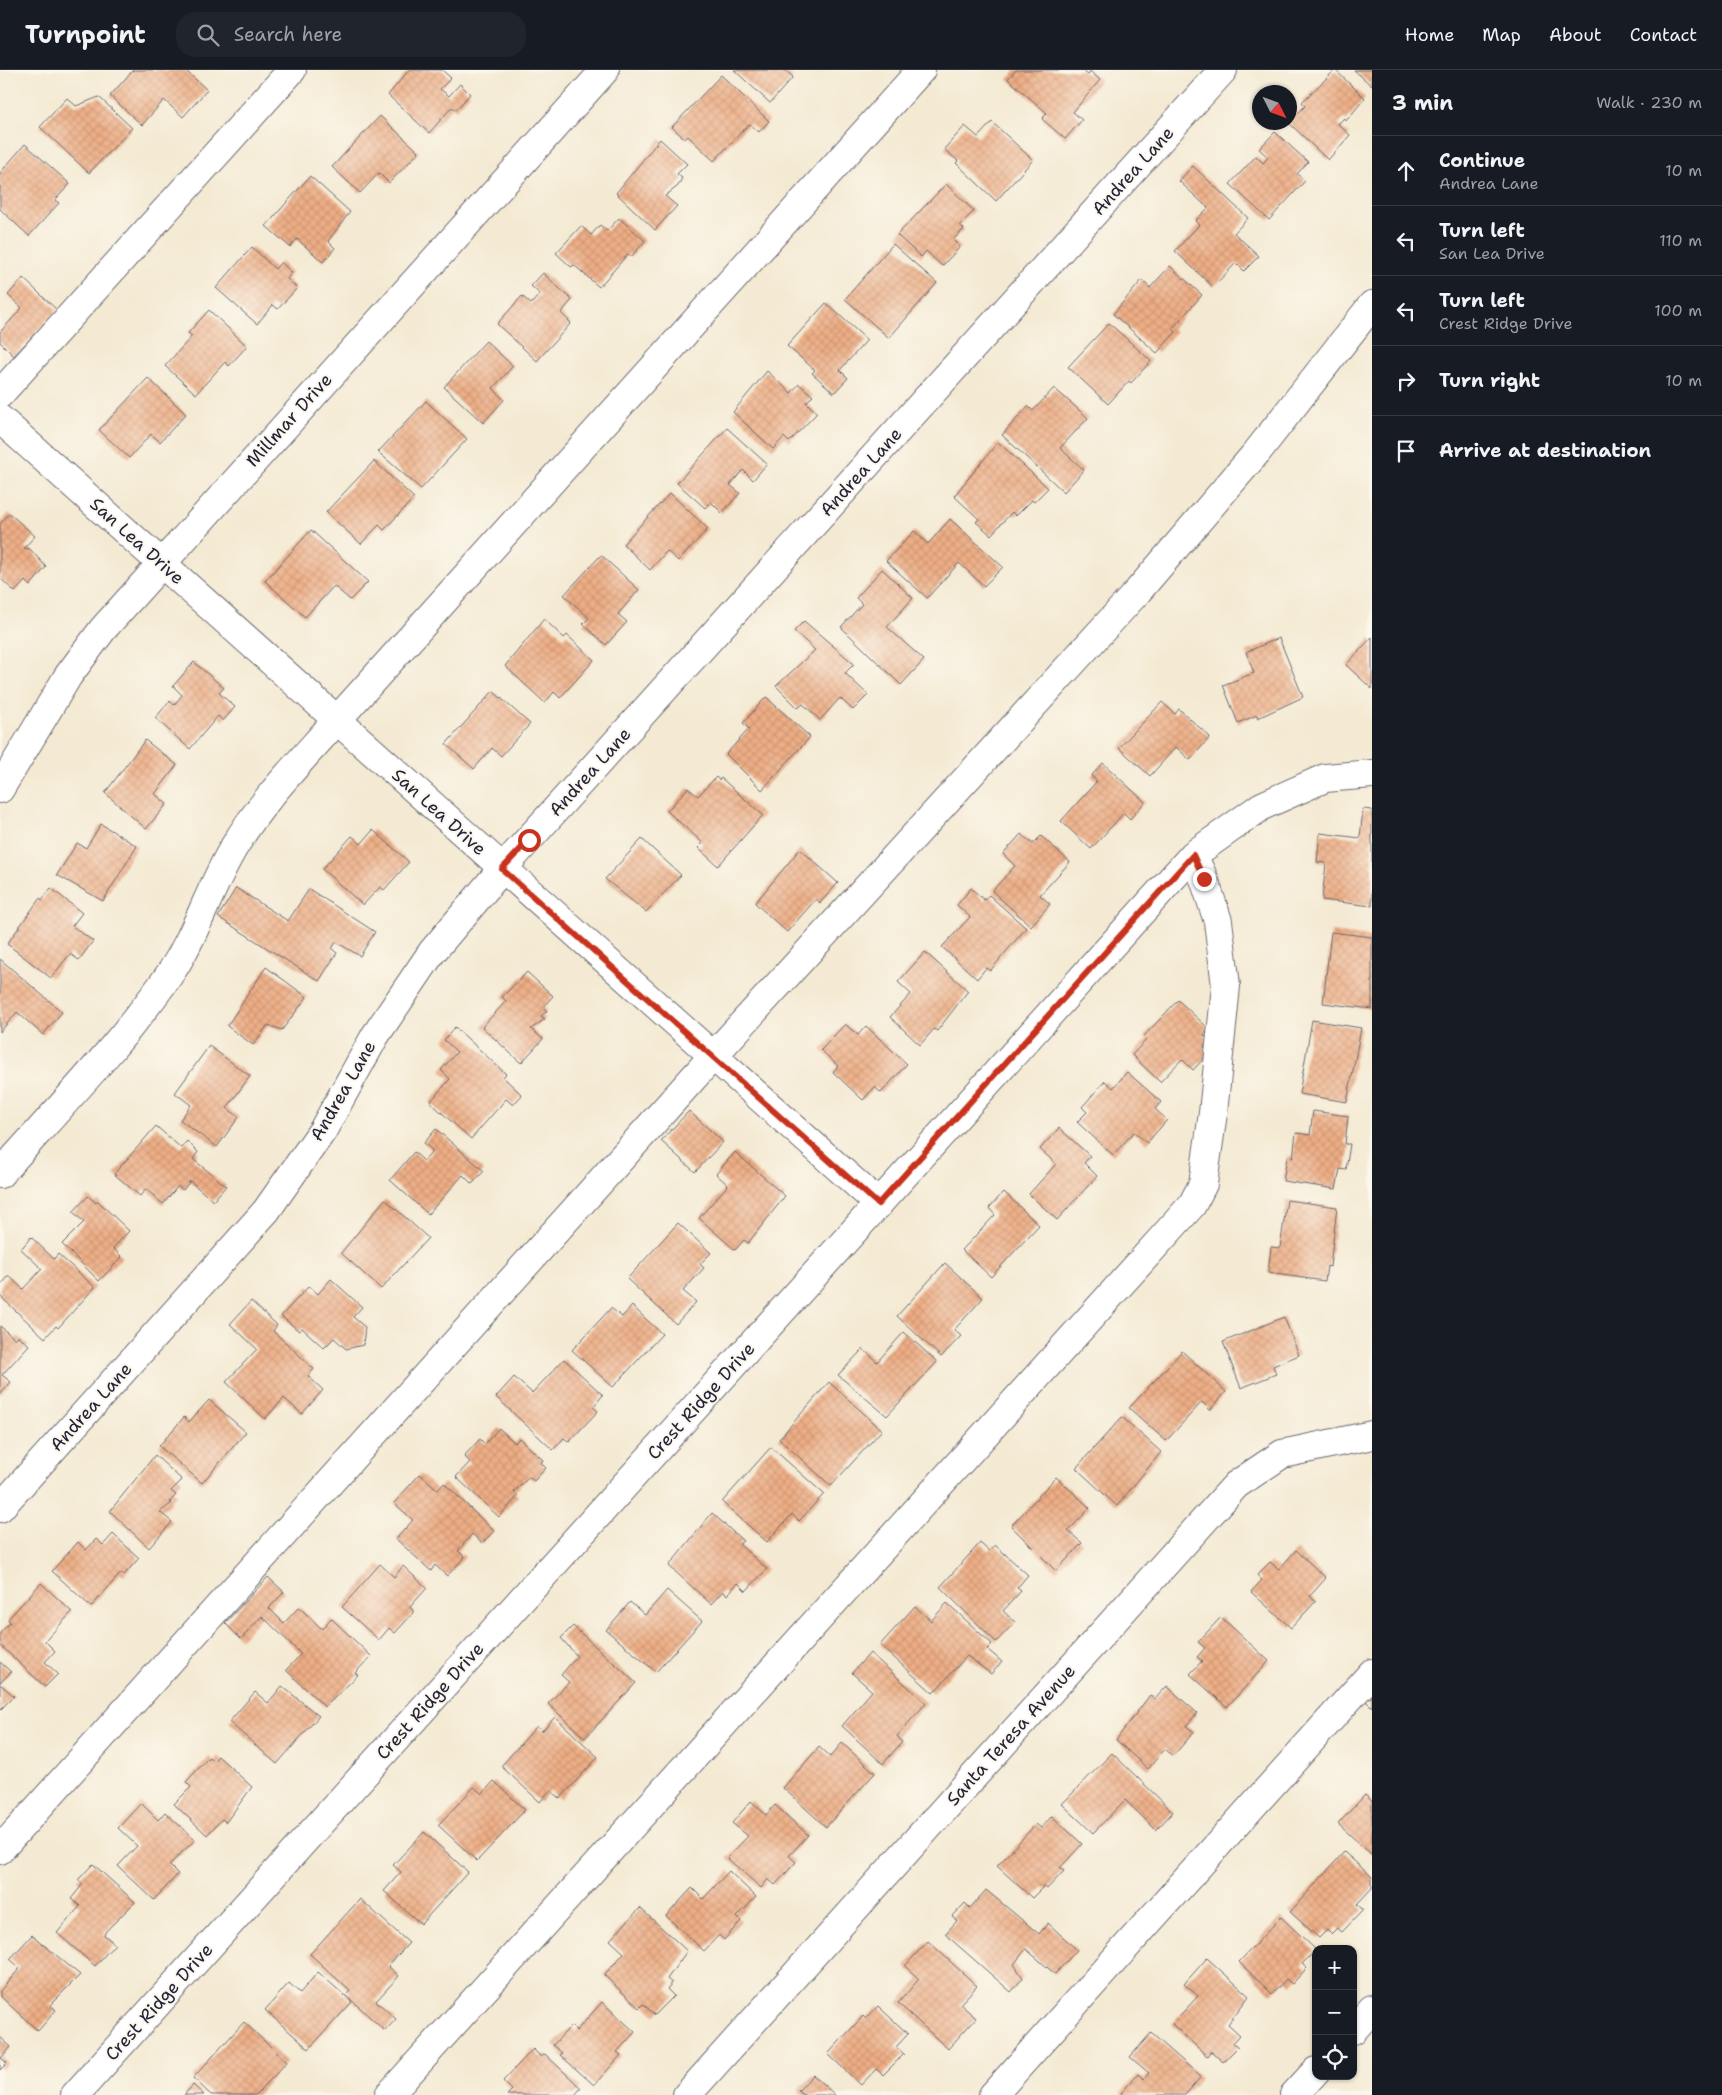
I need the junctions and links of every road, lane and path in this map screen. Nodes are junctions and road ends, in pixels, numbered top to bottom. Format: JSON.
{"nodes":[{"id":1,"x":292,"y":70,"type":"edge"},
{"id":2,"x":605,"y":70,"type":"edge"},
{"id":3,"x":921,"y":70,"type":"edge"},
{"id":4,"x":1223,"y":70,"type":"edge"},
{"id":5,"x":1372,"y":305,"type":"edge"},
{"id":6,"x":0,"y":394,"type":"edge"},
{"id":7,"x":0,"y":418,"type":"edge"},
{"id":8,"x":161,"y":562,"type":"junction"},
{"id":9,"x":336,"y":721,"type":"junction"},
{"id":10,"x":1372,"y":774,"type":"edge"},
{"id":11,"x":0,"y":789,"type":"edge"},
{"id":12,"x":1193,"y":855,"type":"junction"},
{"id":13,"x":502,"y":869,"type":"junction"},
{"id":14,"x":713,"y":1056,"type":"junction"},
{"id":15,"x":0,"y":1174,"type":"edge"},
{"id":16,"x":878,"y":1204,"type":"junction"},
{"id":17,"x":1372,"y":1435,"type":"edge"},
{"id":18,"x":0,"y":1508,"type":"edge"},
{"id":19,"x":1372,"y":1673,"type":"edge"},
{"id":20,"x":0,"y":1850,"type":"edge"},
{"id":21,"x":1372,"y":2009,"type":"edge"},
{"id":22,"x":1357,"y":2026,"type":"edge"},
{"id":23,"x":1312,"y":2076,"type":"edge"},
{"id":24,"x":75,"y":2095,"type":"edge"},
{"id":25,"x":389,"y":2095,"type":"edge"},
{"id":26,"x":687,"y":2095,"type":"edge"},
{"id":27,"x":993,"y":2095,"type":"edge"},
{"id":28,"x":1294,"y":2095,"type":"edge"}],
"edges":[{"from":1,"to":6,"type":"street"},
{"from":2,"to":8,"type":"street","name":"Millmar Drive"},
{"from":3,"to":9,"type":"street"},
{"from":4,"to":13,"type":"street","name":"Andrea Lane"},
{"from":5,"to":14,"type":"street"},
{"from":7,"to":8,"type":"street","name":"San Lea Drive"},
{"from":8,"to":9,"type":"street","name":"San Lea Drive"},
{"from":8,"to":11,"type":"street","name":"Millmar Drive"},
{"from":9,"to":13,"type":"street","name":"San Lea Drive"},
{"from":9,"to":15,"type":"street"},
{"from":10,"to":12,"type":"street","name":"Crest Ridge Drive"},
{"from":12,"to":16,"type":"street","name":"Crest Ridge Drive"},
{"from":12,"to":25,"type":"street"},
{"from":13,"to":14,"type":"street","name":"San Lea Drive"},
{"from":13,"to":18,"type":"street","name":"Andrea Lane"},
{"from":14,"to":16,"type":"street","name":"San Lea Drive"},
{"from":14,"to":20,"type":"street"},
{"from":16,"to":24,"type":"street","name":"Crest Ridge Drive"},
{"from":17,"to":26,"type":"street","name":"Santa Teresa Avenue"},
{"from":19,"to":27,"type":"street"},
{"from":21,"to":22,"type":"street"},
{"from":23,"to":28,"type":"street"}]}
